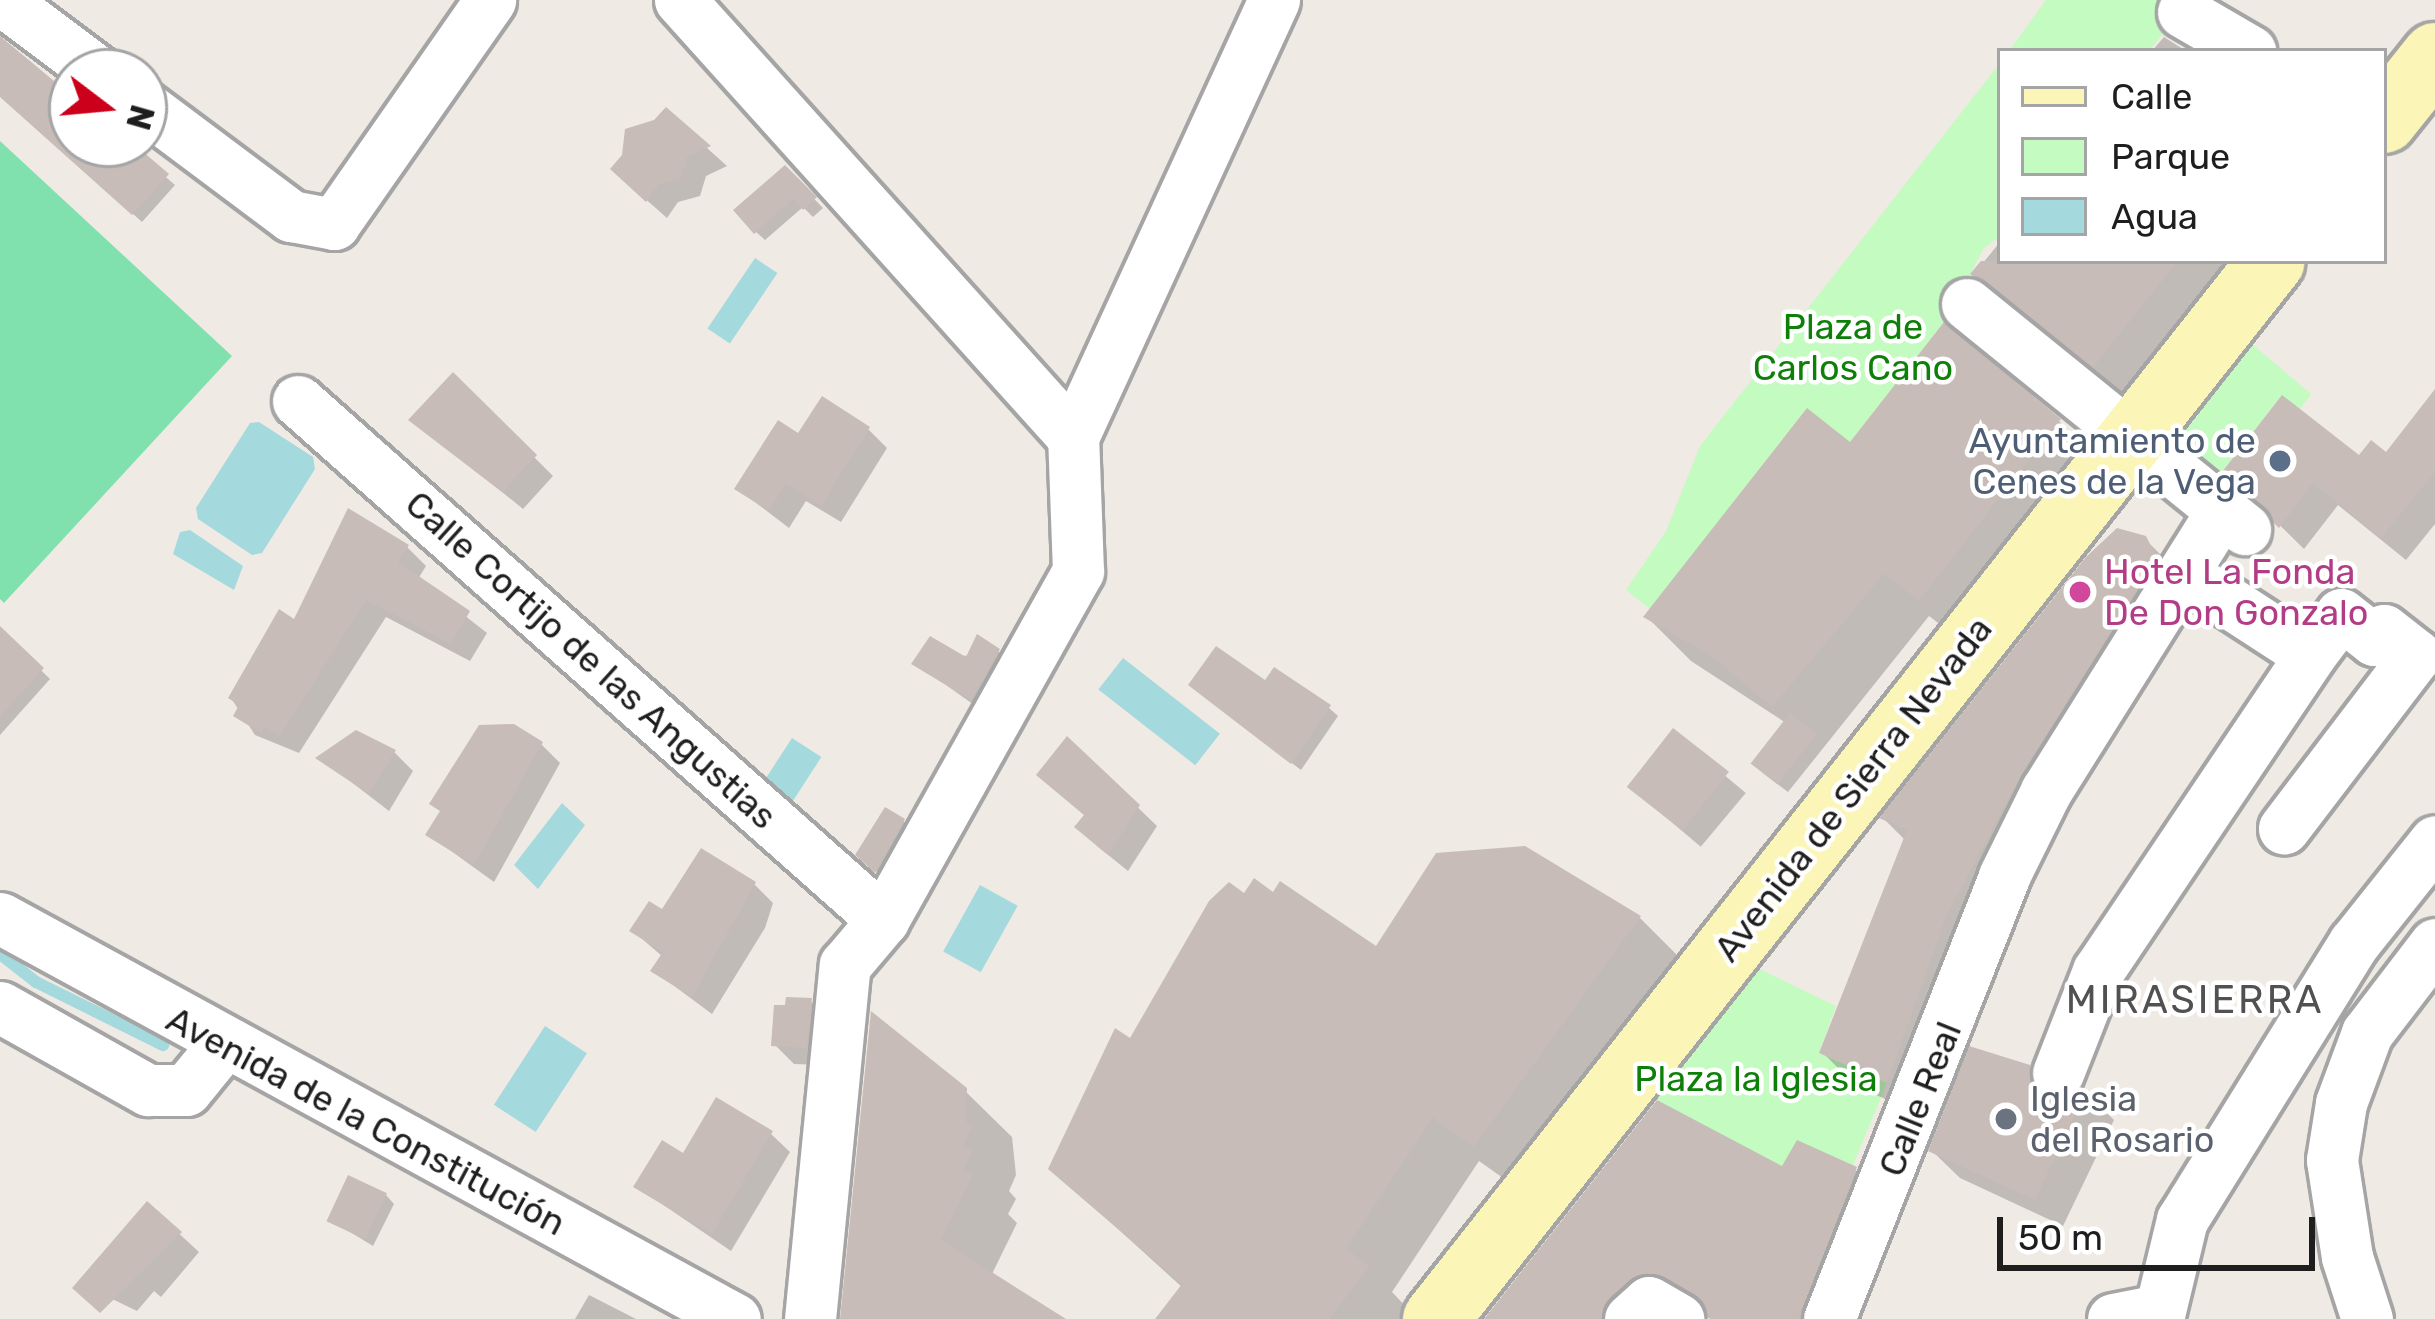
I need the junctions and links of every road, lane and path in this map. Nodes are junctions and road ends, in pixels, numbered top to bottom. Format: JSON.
{"nodes":[{"id":1,"x":2,"y":0,"type":"edge"},
{"id":2,"x":490,"y":0,"type":"edge"},
{"id":3,"x":680,"y":0,"type":"edge"},
{"id":4,"x":1274,"y":0,"type":"edge"},
{"id":5,"x":2183,"y":12,"type":"dead end"},
{"id":6,"x":66,"y":48,"type":"edge"},
{"id":7,"x":2245,"y":48,"type":"edge"},
{"id":8,"x":168,"y":124,"type":"edge"},
{"id":9,"x":2270,"y":264,"type":"edge"},
{"id":10,"x":1967,"y":304,"type":"dead end"},
{"id":11,"x":298,"y":401,"type":"dead end"},
{"id":12,"x":2134,"y":434,"type":"junction"},
{"id":13,"x":1073,"y":437,"type":"junction"},
{"id":14,"x":2223,"y":509,"type":"junction"},
{"id":15,"x":2210,"y":590,"type":"junction"},
{"id":16,"x":2310,"y":655,"type":"junction"},
{"id":17,"x":2284,"y":828,"type":"dead end"},
{"id":18,"x":2428,"y":863,"type":"edge"},
{"id":19,"x":2004,"y":876,"type":"junction"},
{"id":20,"x":0,"y":918,"type":"edge"},
{"id":21,"x":883,"y":920,"type":"junction"},
{"id":22,"x":2435,"y":944,"type":"edge"},
{"id":23,"x":0,"y":1007,"type":"edge"},
{"id":24,"x":223,"y":1045,"type":"junction"},
{"id":25,"x":2058,"y":1072,"type":"dead end"},
{"id":26,"x":2144,"y":1316,"type":"edge"},
{"id":27,"x":735,"y":1319,"type":"edge"},
{"id":28,"x":810,"y":1319,"type":"edge"},
{"id":29,"x":1436,"y":1319,"type":"edge"},
{"id":30,"x":1828,"y":1319,"type":"edge"},
{"id":31,"x":2368,"y":1319,"type":"edge"}],
"edges":[{"from":1,"to":6,"type":"street"},
{"from":2,"to":8,"type":"street"},
{"from":3,"to":13,"type":"street"},
{"from":4,"to":13,"type":"street"},
{"from":5,"to":7,"type":"street"},
{"from":9,"to":12,"type":"street","name":"Avenida de Sierra Nevada"},
{"from":10,"to":12,"type":"street"},
{"from":11,"to":21,"type":"street","name":"Calle Cortijo de las Angustias"},
{"from":12,"to":14,"type":"street"},
{"from":12,"to":29,"type":"street","name":"Avenida de Sierra Nevada"},
{"from":13,"to":21,"type":"street"},
{"from":14,"to":15,"type":"street","name":"Calle Real"},
{"from":14,"to":19,"type":"street","name":"Calle Real"},
{"from":15,"to":16,"type":"street"},
{"from":15,"to":19,"type":"street","name":"Calle Real"},
{"from":16,"to":17,"type":"street"},
{"from":16,"to":25,"type":"street"},
{"from":18,"to":26,"type":"street"},
{"from":19,"to":30,"type":"street","name":"Calle Real"},
{"from":20,"to":24,"type":"street","name":"Avenida de la Constitución"},
{"from":21,"to":28,"type":"street"},
{"from":22,"to":31,"type":"street"},
{"from":23,"to":24,"type":"street"},
{"from":24,"to":27,"type":"street","name":"Avenida de la Constitución"}]}
